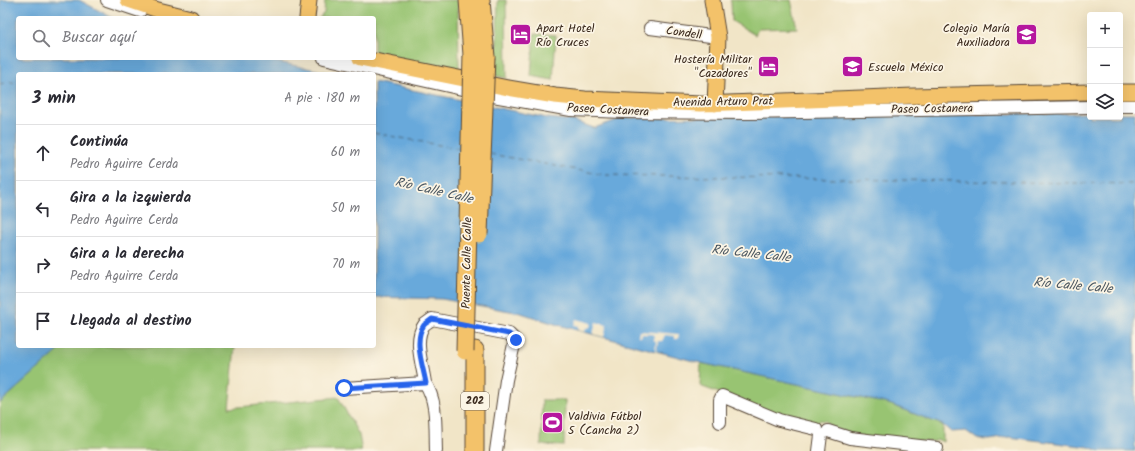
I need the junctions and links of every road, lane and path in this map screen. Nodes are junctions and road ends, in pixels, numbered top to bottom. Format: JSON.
{"nodes":[{"id":1,"x":107,"y":0,"type":"edge"},
{"id":2,"x":128,"y":0,"type":"edge"},
{"id":3,"x":309,"y":0,"type":"edge"},
{"id":4,"x":468,"y":0,"type":"edge"},
{"id":5,"x":481,"y":0,"type":"edge"},
{"id":6,"x":712,"y":0,"type":"edge"},
{"id":7,"x":719,"y":0,"type":"edge"},
{"id":8,"x":156,"y":16,"type":"edge"},
{"id":9,"x":183,"y":16,"type":"edge"},
{"id":10,"x":307,"y":16,"type":"edge"},
{"id":11,"x":716,"y":21,"type":"junction"},
{"id":12,"x":650,"y":28,"type":"dead end"},
{"id":13,"x":718,"y":37,"type":"junction"},
{"id":14,"x":479,"y":56,"type":"junction"},
{"id":15,"x":333,"y":60,"type":"edge"},
{"id":16,"x":370,"y":60,"type":"edge"},
{"id":17,"x":1087,"y":92,"type":"edge"},
{"id":18,"x":1123,"y":92,"type":"edge"},
{"id":19,"x":1135,"y":92,"type":"edge"},
{"id":20,"x":715,"y":104,"type":"junction"},
{"id":21,"x":1123,"y":106,"type":"edge"},
{"id":22,"x":1135,"y":106,"type":"edge"},
{"id":23,"x":1087,"y":107,"type":"edge"},
{"id":24,"x":470,"y":351,"type":"junction"},
{"id":25,"x":426,"y":383,"type":"junction"},
{"id":26,"x":344,"y":388,"type":"dead end"},
{"id":27,"x":720,"y":422,"type":"dead end"},
{"id":28,"x":822,"y":432,"type":"junction"},
{"id":29,"x":937,"y":448,"type":"dead end"},
{"id":30,"x":436,"y":451,"type":"edge"},
{"id":31,"x":465,"y":451,"type":"edge"},
{"id":32,"x":475,"y":451,"type":"edge"},
{"id":33,"x":496,"y":451,"type":"edge"},
{"id":34,"x":819,"y":451,"type":"edge"}],
"edges":[{"from":1,"to":8,"type":"street"},
{"from":2,"to":9,"type":"main road"},
{"from":3,"to":10,"type":"main road"},
{"from":4,"to":14,"type":"highway","number":"202"},
{"from":5,"to":14,"type":"highway","number":"202"},
{"from":6,"to":11,"type":"main road"},
{"from":7,"to":11,"type":"main road"},
{"from":11,"to":13,"type":"main road"},
{"from":12,"to":13,"type":"street","name":"Condell"},
{"from":13,"to":20,"type":"main road"},
{"from":14,"to":24,"type":"highway","name":"Puente Calle Calle","number":"202","bridge":true},
{"from":15,"to":23,"type":"street","name":"Paseo Costanera"},
{"from":16,"to":20,"type":"main road","name":"Avenida Arturo Prat"},
{"from":17,"to":20,"type":"main road","name":"Avenida Arturo Prat"},
{"from":18,"to":19,"type":"main road"},
{"from":21,"to":22,"type":"street"},
{"from":24,"to":31,"type":"highway","number":"202"},
{"from":24,"to":32,"type":"highway","number":"202"},
{"from":25,"to":26,"type":"street"},
{"from":25,"to":30,"type":"street"},
{"from":25,"to":33,"type":"street"},
{"from":27,"to":28,"type":"street"},
{"from":28,"to":29,"type":"street"},
{"from":28,"to":34,"type":"street"}]}
